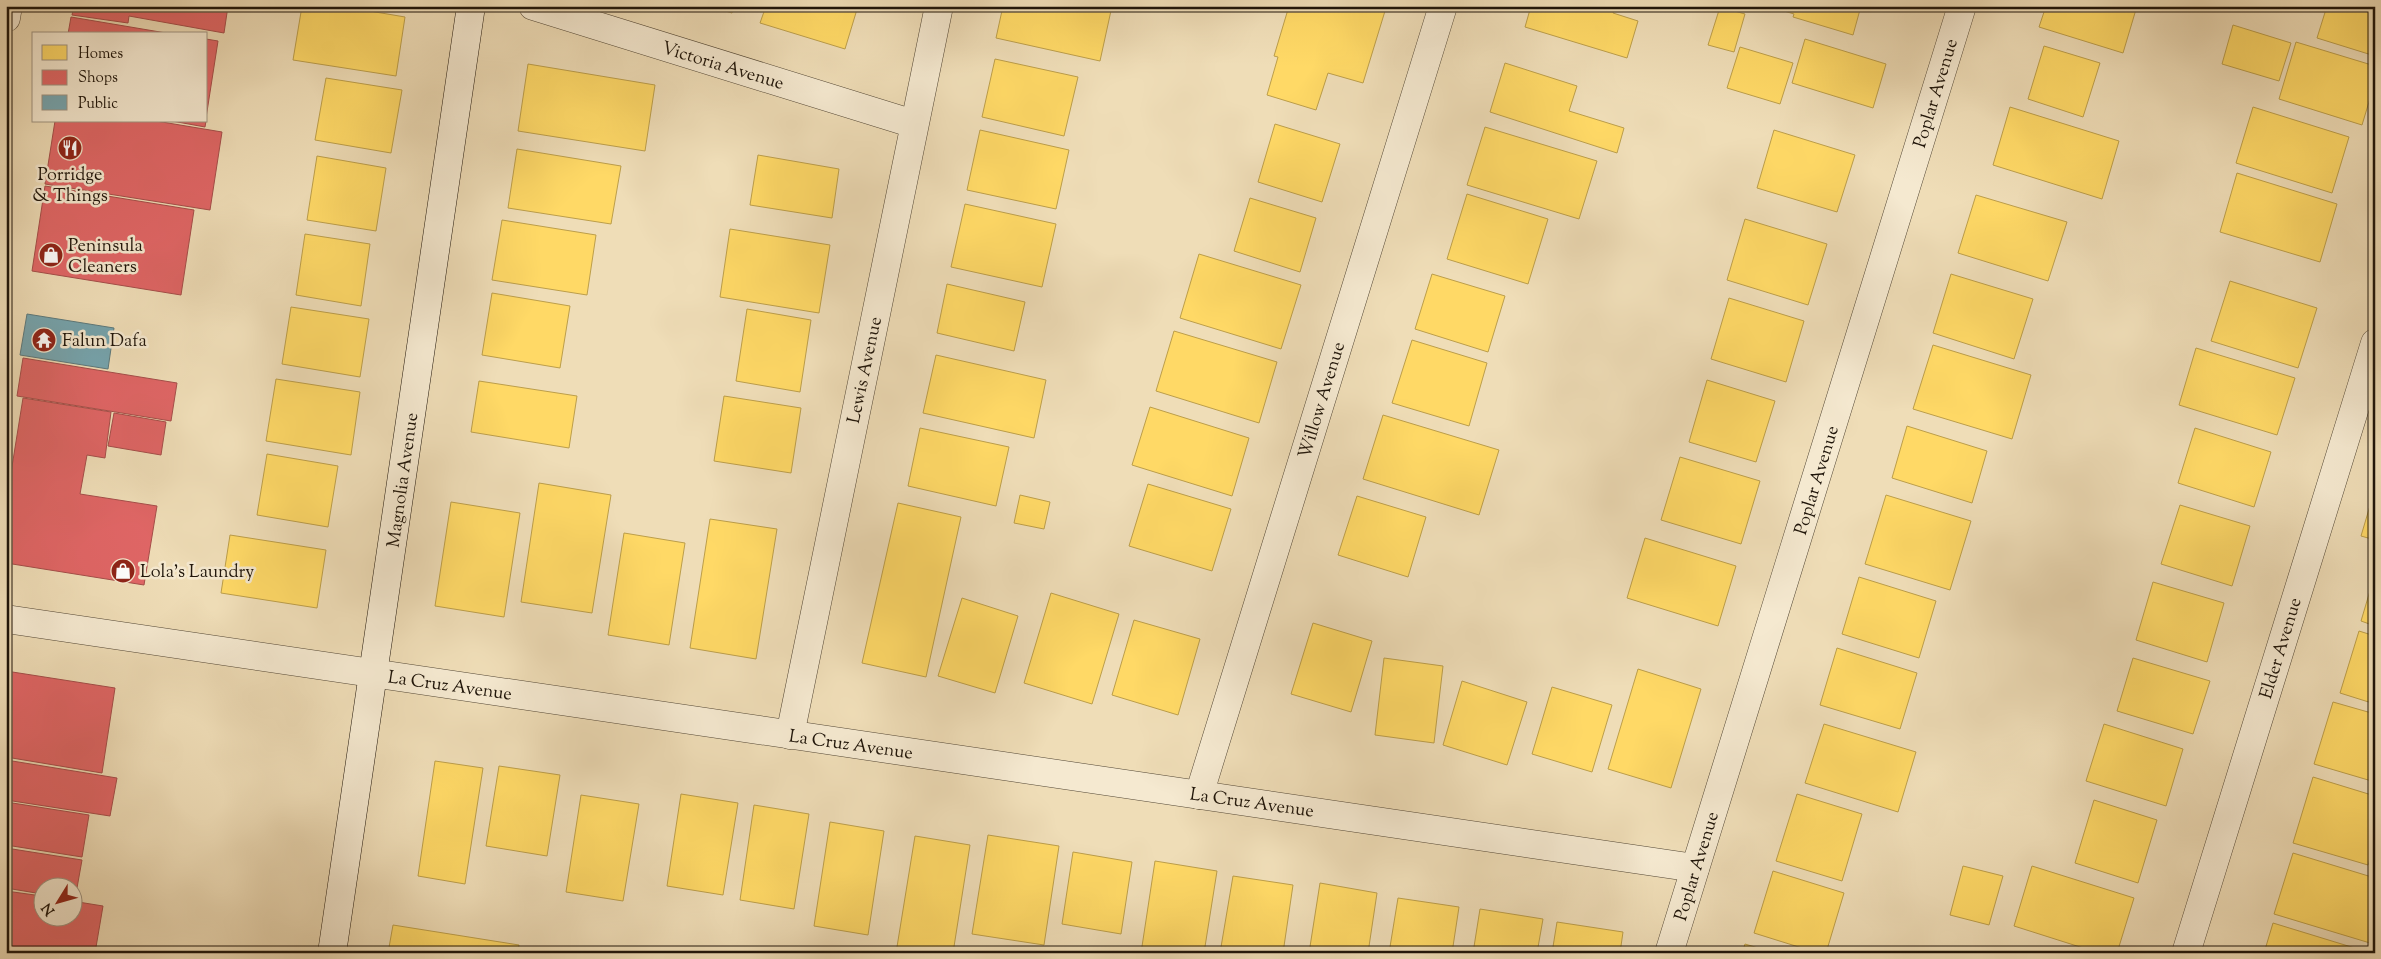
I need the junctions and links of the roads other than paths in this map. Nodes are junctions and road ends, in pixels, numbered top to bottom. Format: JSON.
{"nodes":[{"id":1,"x":8,"y":6,"type":"edge"},
{"id":2,"x":471,"y":6,"type":"edge"},
{"id":3,"x":533,"y":6,"type":"edge"},
{"id":4,"x":939,"y":6,"type":"edge"},
{"id":5,"x":1443,"y":6,"type":"edge"},
{"id":6,"x":1962,"y":6,"type":"edge"},
{"id":7,"x":6,"y":18,"type":"edge"},
{"id":8,"x":914,"y":124,"type":"junction"},
{"id":9,"x":2375,"y":343,"type":"edge"},
{"id":10,"x":6,"y":619,"type":"edge"},
{"id":11,"x":374,"y":674,"type":"junction"},
{"id":12,"x":790,"y":735,"type":"junction"},
{"id":13,"x":1199,"y":794,"type":"junction"},
{"id":14,"x":1696,"y":868,"type":"junction"},
{"id":15,"x":332,"y":953,"type":"edge"},
{"id":16,"x":1669,"y":953,"type":"edge"},
{"id":17,"x":2186,"y":953,"type":"edge"}],
"edges":[{"from":1,"to":7,"type":"street"},
{"from":2,"to":11,"type":"street","name":"Magnolia Avenue"},
{"from":3,"to":8,"type":"street","name":"Victoria Avenue"},
{"from":4,"to":8,"type":"street","name":"Lewis Avenue"},
{"from":5,"to":13,"type":"street","name":"Willow Avenue"},
{"from":6,"to":14,"type":"street","name":"Poplar Avenue"},
{"from":8,"to":12,"type":"street","name":"Lewis Avenue"},
{"from":9,"to":17,"type":"street","name":"Elder Avenue"},
{"from":10,"to":11,"type":"street","name":"La Cruz Avenue"},
{"from":11,"to":12,"type":"street","name":"La Cruz Avenue"},
{"from":11,"to":15,"type":"street","name":"Magnolia Avenue"},
{"from":12,"to":13,"type":"street","name":"La Cruz Avenue"},
{"from":13,"to":14,"type":"street","name":"La Cruz Avenue"},
{"from":14,"to":16,"type":"street","name":"Poplar Avenue"}]}
